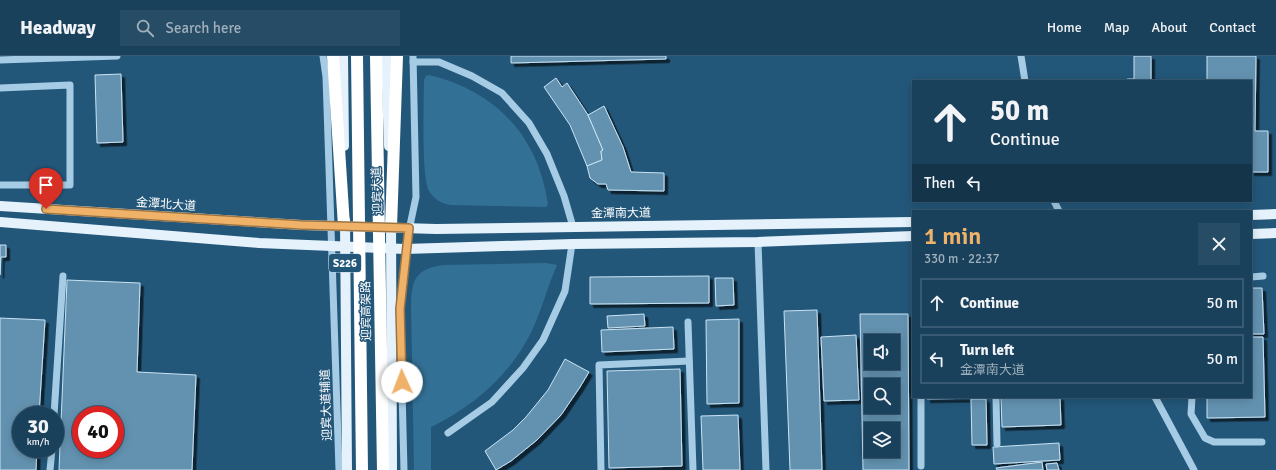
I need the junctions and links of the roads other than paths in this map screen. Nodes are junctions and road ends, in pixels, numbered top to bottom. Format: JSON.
{"nodes":[{"id":1,"x":89,"y":56,"type":"edge"},
{"id":2,"x":117,"y":56,"type":"edge"},
{"id":3,"x":323,"y":56,"type":"edge"},
{"id":4,"x":333,"y":56,"type":"edge"},
{"id":5,"x":343,"y":56,"type":"edge"},
{"id":6,"x":357,"y":56,"type":"edge"},
{"id":7,"x":376,"y":56,"type":"edge"},
{"id":8,"x":1021,"y":56,"type":"edge"},
{"id":9,"x":393,"y":57,"type":"edge"},
{"id":10,"x":30,"y":58,"type":"edge"},
{"id":11,"x":413,"y":59,"type":"edge"},
{"id":12,"x":0,"y":60,"type":"edge"},
{"id":13,"x":1025,"y":80,"type":"edge"},
{"id":14,"x":0,"y":88,"type":"edge"},
{"id":15,"x":0,"y":184,"type":"edge"},
{"id":16,"x":0,"y":206,"type":"edge"},
{"id":17,"x":1276,"y":214,"type":"edge"},
{"id":18,"x":1252,"y":215,"type":"edge"},
{"id":19,"x":0,"y":222,"type":"edge"},
{"id":20,"x":912,"y":222,"type":"edge"},
{"id":21,"x":330,"y":226,"type":"junction"},
{"id":22,"x":344,"y":226,"type":"junction"},
{"id":23,"x":391,"y":227,"type":"junction"},
{"id":24,"x":573,"y":227,"type":"junction"},
{"id":25,"x":409,"y":228,"type":"junction"},
{"id":26,"x":1276,"y":233,"type":"edge"},
{"id":27,"x":1252,"y":234,"type":"edge"},
{"id":28,"x":912,"y":236,"type":"edge"},
{"id":29,"x":758,"y":242,"type":"junction"},
{"id":30,"x":572,"y":244,"type":"junction"},
{"id":31,"x":331,"y":245,"type":"junction"},
{"id":32,"x":344,"y":246,"type":"junction"},
{"id":33,"x":391,"y":248,"type":"junction"},
{"id":34,"x":405,"y":249,"type":"junction"},
{"id":35,"x":63,"y":276,"type":"dead end"},
{"id":36,"x":1263,"y":276,"type":"dead end"},
{"id":37,"x":1252,"y":277,"type":"edge"},
{"id":38,"x":688,"y":322,"type":"dead end"},
{"id":39,"x":689,"y":361,"type":"junction"},
{"id":40,"x":921,"y":398,"type":"edge"},
{"id":41,"x":996,"y":398,"type":"edge"},
{"id":42,"x":1156,"y":398,"type":"edge"},
{"id":43,"x":1192,"y":398,"type":"edge"},
{"id":44,"x":55,"y":406,"type":"edge"},
{"id":45,"x":448,"y":433,"type":"dead end"},
{"id":46,"x":1262,"y":442,"type":"dead end"},
{"id":47,"x":997,"y":444,"type":"dead end"},
{"id":48,"x":51,"y":458,"type":"edge"},
{"id":49,"x":921,"y":466,"type":"dead end"},
{"id":50,"x":50,"y":470,"type":"edge"},
{"id":51,"x":339,"y":470,"type":"edge"},
{"id":52,"x":347,"y":470,"type":"edge"},
{"id":53,"x":362,"y":470,"type":"edge"},
{"id":54,"x":382,"y":470,"type":"edge"},
{"id":55,"x":392,"y":470,"type":"edge"},
{"id":56,"x":404,"y":470,"type":"edge"},
{"id":57,"x":601,"y":470,"type":"edge"},
{"id":58,"x":693,"y":470,"type":"edge"},
{"id":59,"x":766,"y":470,"type":"edge"},
{"id":60,"x":1194,"y":470,"type":"edge"}],
"edges":[{"from":1,"to":2,"type":"street"},
{"from":1,"to":10,"type":"street"},
{"from":3,"to":21,"type":"street","name":"迎宾大道辅道"},
{"from":4,"to":22,"type":"highway"},
{"from":5,"to":22,"type":"main road","number":"S226"},
{"from":6,"to":53,"type":"highway","name":"迎宾高架路","bridge":true},
{"from":7,"to":54,"type":"highway","name":"迎宾高架路","bridge":true},
{"from":8,"to":13,"type":"street"},
{"from":9,"to":23,"type":"highway"},
{"from":10,"to":12,"type":"street"},
{"from":11,"to":24,"type":"street"},
{"from":11,"to":25,"type":"street"},
{"from":14,"to":15,"type":"street"},
{"from":16,"to":21,"type":"main road","name":"金潭北大道"},
{"from":17,"to":18,"type":"main road"},
{"from":19,"to":31,"type":"main road"},
{"from":20,"to":24,"type":"main road","name":"金潭南大道"},
{"from":21,"to":22,"type":"main road","name":"金潭南大道"},
{"from":21,"to":31,"type":"street","name":"迎宾大道辅道"},
{"from":22,"to":23,"type":"main road","name":"金潭南大道"},
{"from":22,"to":32,"type":"main road","number":"S226"},
{"from":23,"to":25,"type":"main road","name":"金潭南大道"},
{"from":23,"to":33,"type":"main road","name":"迎宾大道"},
{"from":24,"to":25,"type":"main road","name":"金潭南大道"},
{"from":25,"to":34,"type":"street"},
{"from":26,"to":27,"type":"main road"},
{"from":28,"to":29,"type":"main road"},
{"from":29,"to":30,"type":"main road"},
{"from":29,"to":59,"type":"street"},
{"from":30,"to":34,"type":"main road"},
{"from":30,"to":45,"type":"street"},
{"from":31,"to":32,"type":"main road"},
{"from":31,"to":51,"type":"street","name":"迎宾大道辅道"},
{"from":32,"to":33,"type":"main road"},
{"from":32,"to":52,"type":"main road","number":"S226"},
{"from":33,"to":34,"type":"main road"},
{"from":33,"to":55,"type":"main road","name":"迎宾大道"},
{"from":34,"to":56,"type":"street"},
{"from":35,"to":44,"type":"street"},
{"from":36,"to":37,"type":"street"},
{"from":38,"to":39,"type":"street"},
{"from":39,"to":57,"type":"street"},
{"from":39,"to":58,"type":"street"},
{"from":40,"to":49,"type":"street"},
{"from":41,"to":47,"type":"street"},
{"from":42,"to":60,"type":"street"},
{"from":43,"to":46,"type":"street"},
{"from":48,"to":50,"type":"street"}]}
